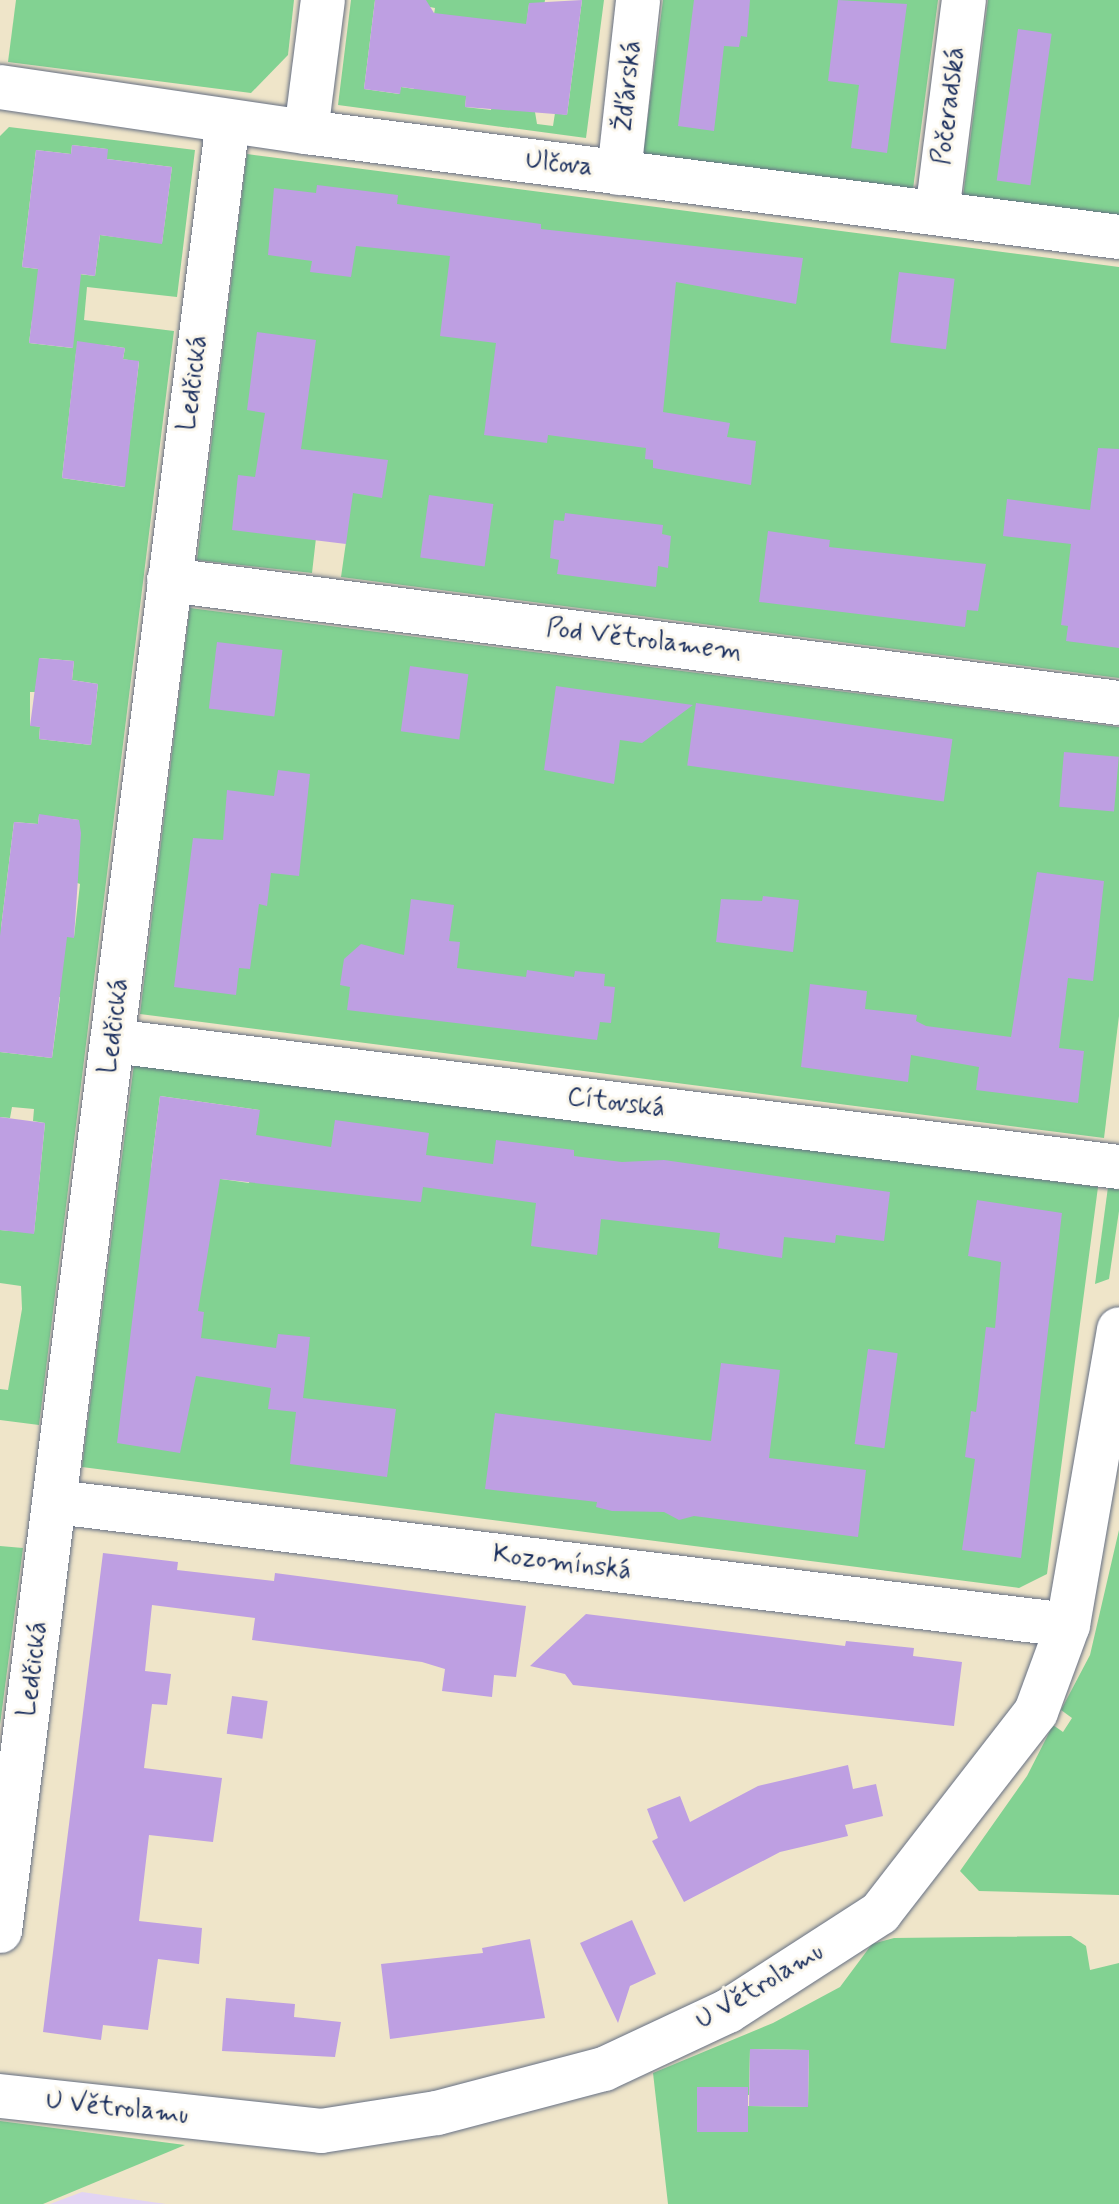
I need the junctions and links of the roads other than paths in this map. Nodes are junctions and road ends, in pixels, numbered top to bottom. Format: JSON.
{"nodes":[{"id":1,"x":323,"y":0,"type":"edge"},
{"id":2,"x":638,"y":0,"type":"edge"},
{"id":3,"x":964,"y":0,"type":"edge"},
{"id":4,"x":0,"y":87,"type":"edge"},
{"id":5,"x":228,"y":121,"type":"junction"},
{"id":6,"x":306,"y":132,"type":"junction"},
{"id":7,"x":619,"y":173,"type":"junction"},
{"id":8,"x":937,"y":213,"type":"junction"},
{"id":9,"x":1119,"y":237,"type":"edge"},
{"id":10,"x":169,"y":580,"type":"junction"},
{"id":11,"x":1119,"y":703,"type":"edge"},
{"id":12,"x":113,"y":1041,"type":"junction"},
{"id":13,"x":1119,"y":1167,"type":"edge"},
{"id":14,"x":1119,"y":1329,"type":"edge"},
{"id":15,"x":56,"y":1502,"type":"junction"},
{"id":16,"x":1068,"y":1625,"type":"junction"},
{"id":17,"x":0,"y":1931,"type":"edge"},
{"id":18,"x":0,"y":2096,"type":"edge"}],
"edges":[{"from":1,"to":6,"type":"street"},
{"from":2,"to":7,"type":"street","name":"Žďárská"},
{"from":3,"to":8,"type":"street","name":"Počeradská"},
{"from":4,"to":5,"type":"street","name":"Ulčova"},
{"from":5,"to":6,"type":"street","name":"Ulčova"},
{"from":5,"to":10,"type":"street","name":"Ledčická"},
{"from":6,"to":7,"type":"street","name":"Ulčova"},
{"from":7,"to":8,"type":"street","name":"Ulčova"},
{"from":8,"to":9,"type":"street","name":"Ulčova"},
{"from":10,"to":11,"type":"street","name":"Pod Větrolamem"},
{"from":10,"to":12,"type":"street","name":"Ledčická"},
{"from":12,"to":13,"type":"street","name":"Cítovská"},
{"from":12,"to":15,"type":"street","name":"Ledčická"},
{"from":14,"to":16,"type":"street","name":"U Větrolamu"},
{"from":15,"to":16,"type":"street","name":"Kozomínská"},
{"from":15,"to":17,"type":"street","name":"Ledčická"},
{"from":16,"to":18,"type":"street","name":"U Větrolamu"}]}
